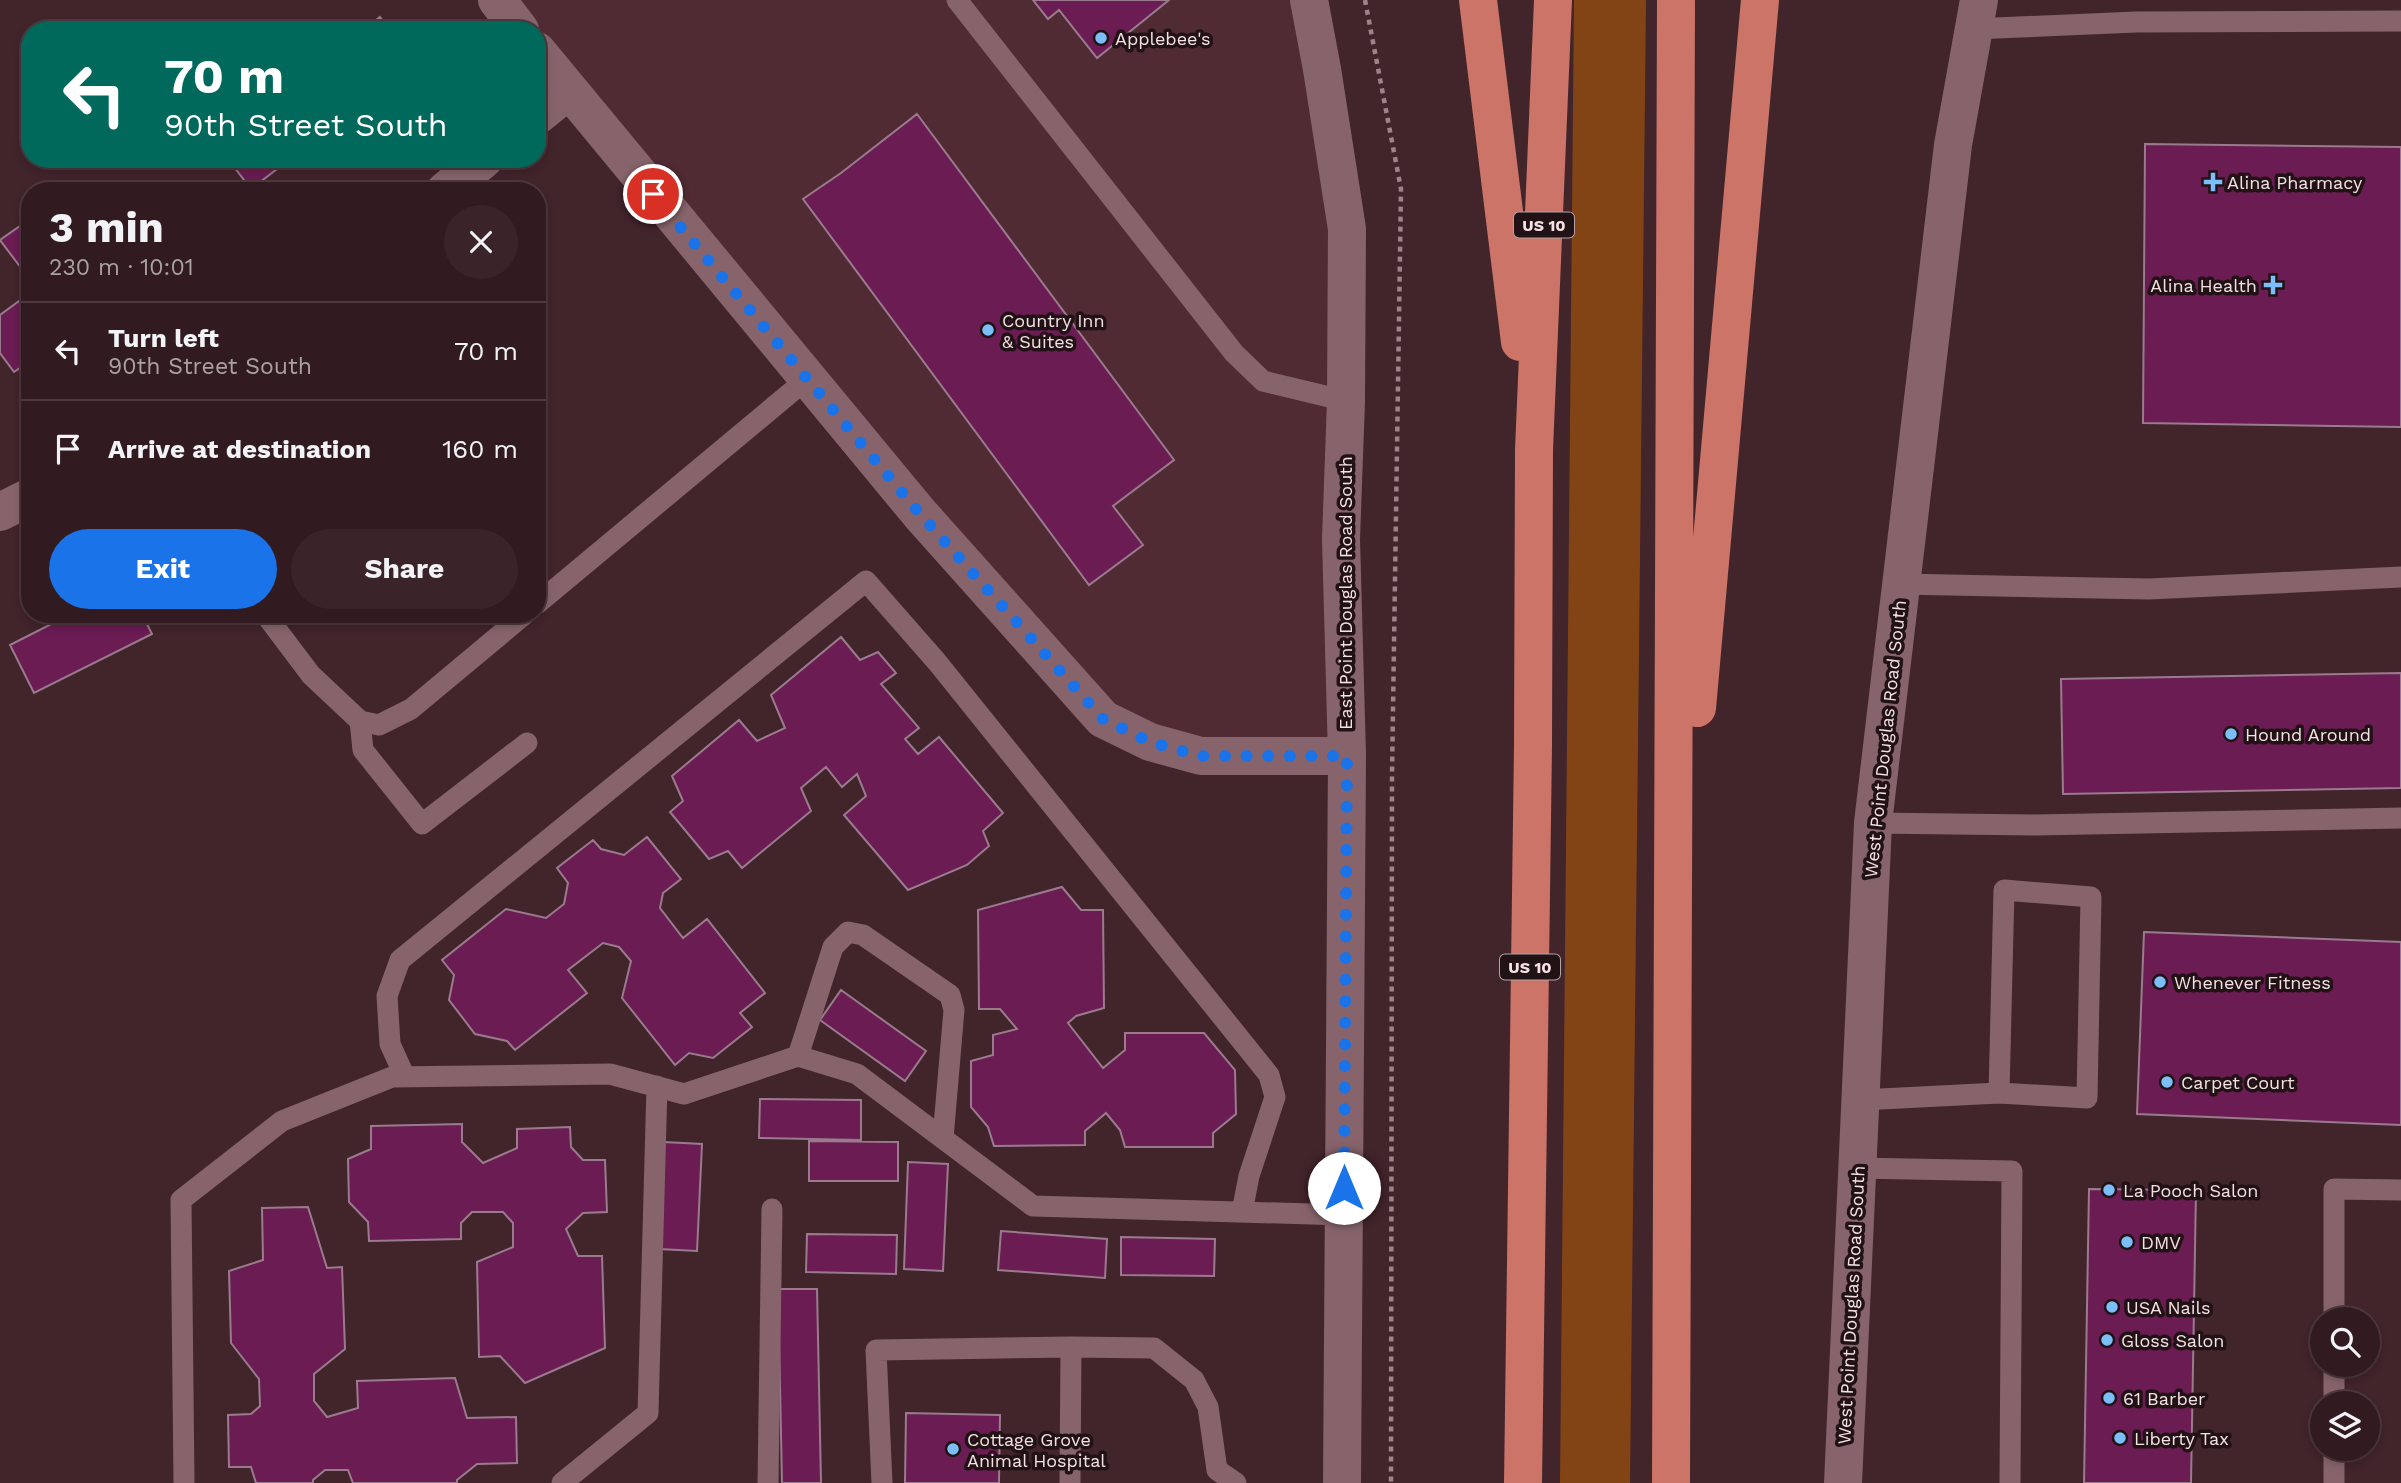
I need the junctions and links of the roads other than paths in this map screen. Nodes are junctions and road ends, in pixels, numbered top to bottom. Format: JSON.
{"nodes":[{"id":1,"x":497,"y":0,"type":"edge"},
{"id":2,"x":957,"y":0,"type":"edge"},
{"id":3,"x":1309,"y":0,"type":"edge"},
{"id":4,"x":1478,"y":0,"type":"edge"},
{"id":5,"x":1553,"y":0,"type":"edge"},
{"id":6,"x":1676,"y":0,"type":"edge"},
{"id":7,"x":1760,"y":0,"type":"edge"},
{"id":8,"x":1976,"y":14,"type":"edge"},
{"id":9,"x":513,"y":21,"type":"edge"},
{"id":10,"x":2401,"y":21,"type":"edge"},
{"id":11,"x":546,"y":63,"type":"edge"},
{"id":12,"x":568,"y":91,"type":"junction"},
{"id":13,"x":546,"y":109,"type":"edge"},
{"id":14,"x":473,"y":168,"type":"edge"},
{"id":15,"x":456,"y":182,"type":"edge"},
{"id":16,"x":807,"y":379,"type":"junction"},
{"id":17,"x":1346,"y":401,"type":"junction"},
{"id":18,"x":1534,"y":450,"type":"junction"},
{"id":19,"x":21,"y":502,"type":"edge"},
{"id":20,"x":0,"y":512,"type":"edge"},
{"id":21,"x":2401,"y":576,"type":"edge"},
{"id":22,"x":1900,"y":584,"type":"junction"},
{"id":23,"x":546,"y":596,"type":"edge"},
{"id":24,"x":272,"y":623,"type":"edge"},
{"id":25,"x":514,"y":623,"type":"edge"},
{"id":26,"x":360,"y":721,"type":"junction"},
{"id":27,"x":527,"y":743,"type":"dead end"},
{"id":28,"x":1347,"y":756,"type":"junction"},
{"id":29,"x":2401,"y":818,"type":"edge"},
{"id":30,"x":1873,"y":823,"type":"junction"},
{"id":31,"x":1674,"y":964,"type":"junction"},
{"id":32,"x":798,"y":1056,"type":"junction"},
{"id":33,"x":405,"y":1077,"type":"junction"},
{"id":34,"x":657,"y":1086,"type":"junction"},
{"id":35,"x":1999,"y":1093,"type":"junction"},
{"id":36,"x":1861,"y":1100,"type":"junction"},
{"id":37,"x":943,"y":1138,"type":"junction"},
{"id":38,"x":1857,"y":1168,"type":"junction"},
{"id":39,"x":2401,"y":1189,"type":"edge"},
{"id":40,"x":772,"y":1209,"type":"dead end"},
{"id":41,"x":1242,"y":1212,"type":"junction"},
{"id":42,"x":1344,"y":1215,"type":"junction"},
{"id":43,"x":2334,"y":1307,"type":"edge"},
{"id":44,"x":1071,"y":1347,"type":"junction"},
{"id":45,"x":2334,"y":1461,"type":"edge"},
{"id":46,"x":184,"y":1483,"type":"edge"},
{"id":47,"x":562,"y":1483,"type":"edge"},
{"id":48,"x":768,"y":1483,"type":"edge"},
{"id":49,"x":882,"y":1483,"type":"edge"},
{"id":50,"x":1070,"y":1483,"type":"edge"},
{"id":51,"x":1236,"y":1483,"type":"edge"},
{"id":52,"x":1342,"y":1483,"type":"edge"},
{"id":53,"x":1522,"y":1483,"type":"edge"},
{"id":54,"x":1671,"y":1483,"type":"edge"},
{"id":55,"x":1843,"y":1483,"type":"edge"},
{"id":56,"x":2010,"y":1483,"type":"edge"},
{"id":57,"x":2334,"y":1483,"type":"edge"}],
"edges":[{"from":1,"to":9,"type":"street"},
{"from":2,"to":17,"type":"lane"},
{"from":3,"to":17,"type":"street","name":"East Point Douglas Road South"},
{"from":4,"to":18,"type":"highway"},
{"from":5,"to":18,"type":"highway","number":"US 10"},
{"from":6,"to":31,"type":"highway"},
{"from":7,"to":31,"type":"highway"},
{"from":8,"to":10,"type":"lane"},
{"from":8,"to":22,"type":"street","name":"West Point Douglas Road South"},
{"from":11,"to":12,"type":"street"},
{"from":12,"to":13,"type":"street"},
{"from":12,"to":16,"type":"street"},
{"from":14,"to":15,"type":"street"},
{"from":16,"to":23,"type":"lane"},
{"from":16,"to":28,"type":"street"},
{"from":17,"to":28,"type":"street","name":"East Point Douglas Road South"},
{"from":18,"to":53,"type":"highway","number":"US 10"},
{"from":19,"to":20,"type":"street"},
{"from":21,"to":22,"type":"lane"},
{"from":22,"to":30,"type":"street","name":"West Point Douglas Road South"},
{"from":24,"to":26,"type":"lane"},
{"from":25,"to":26,"type":"lane"},
{"from":26,"to":27,"type":"lane"},
{"from":28,"to":42,"type":"street","name":"East Point Douglas Road South"},
{"from":29,"to":30,"type":"lane"},
{"from":30,"to":36,"type":"street","name":"West Point Douglas Road South"},
{"from":31,"to":54,"type":"highway"},
{"from":32,"to":34,"type":"lane"},
{"from":32,"to":37,"type":"lane"},
{"from":32,"to":37,"type":"lane"},
{"from":33,"to":34,"type":"lane"},
{"from":33,"to":41,"type":"lane"},
{"from":33,"to":46,"type":"lane"},
{"from":34,"to":47,"type":"lane"},
{"from":35,"to":35,"type":"lane"},
{"from":35,"to":36,"type":"lane"},
{"from":36,"to":38,"type":"street","name":"West Point Douglas Road South"},
{"from":37,"to":41,"type":"lane"},
{"from":38,"to":55,"type":"street","name":"West Point Douglas Road South"},
{"from":38,"to":56,"type":"lane"},
{"from":39,"to":43,"type":"lane"},
{"from":40,"to":48,"type":"lane"},
{"from":41,"to":42,"type":"lane"},
{"from":42,"to":52,"type":"street","name":"East Point Douglas Road South"},
{"from":44,"to":49,"type":"lane"},
{"from":44,"to":50,"type":"lane"},
{"from":44,"to":51,"type":"lane"},
{"from":45,"to":57,"type":"lane"}]}
